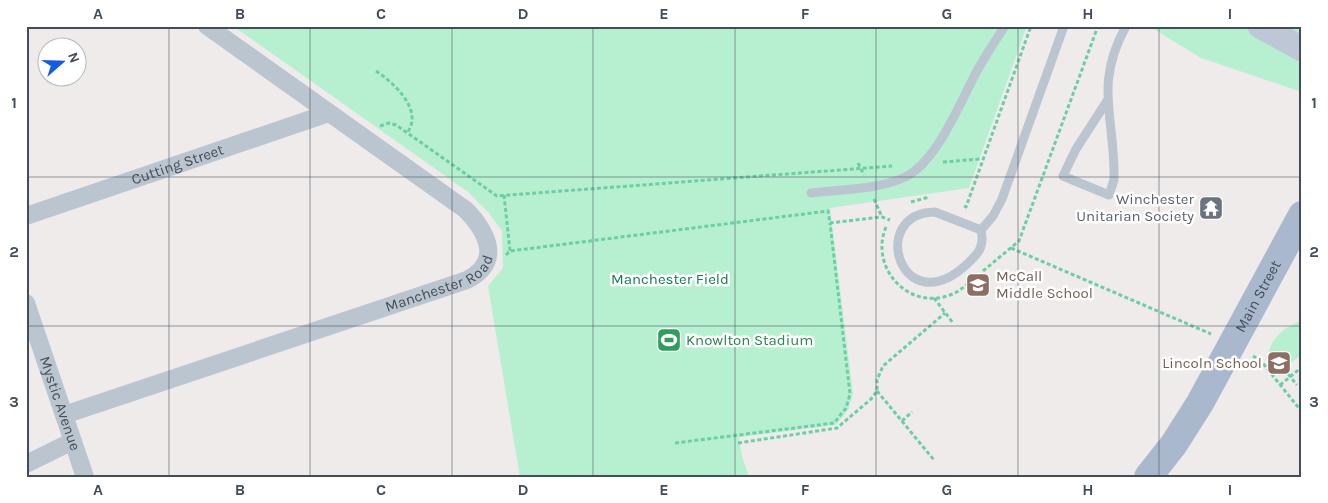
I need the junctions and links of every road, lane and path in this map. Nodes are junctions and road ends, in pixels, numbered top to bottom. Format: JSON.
{"nodes":[{"id":1,"x":207,"y":26,"type":"edge"},
{"id":2,"x":1005,"y":26,"type":"edge"},
{"id":3,"x":1031,"y":26,"type":"edge"},
{"id":4,"x":1064,"y":26,"type":"edge"},
{"id":5,"x":1098,"y":26,"type":"edge"},
{"id":6,"x":1126,"y":26,"type":"edge"},
{"id":7,"x":1260,"y":26,"type":"edge"},
{"id":8,"x":1302,"y":50,"type":"edge"},
{"id":9,"x":376,"y":70,"type":"dead end"},
{"id":10,"x":1107,"y":101,"type":"junction"},
{"id":11,"x":329,"y":113,"type":"junction"},
{"id":12,"x":407,"y":133,"type":"junction"},
{"id":13,"x":366,"y":139,"type":"junction"},
{"id":14,"x":980,"y":159,"type":"dead end"},
{"id":15,"x":922,"y":163,"type":"junction"},
{"id":16,"x":811,"y":193,"type":"dead end"},
{"id":17,"x":504,"y":195,"type":"junction"},
{"id":18,"x":937,"y":197,"type":"dead end"},
{"id":19,"x":959,"y":204,"type":"dead end"},
{"id":20,"x":905,"y":205,"type":"dead end"},
{"id":21,"x":1302,"y":215,"type":"edge"},
{"id":22,"x":26,"y":216,"type":"edge"},
{"id":23,"x":893,"y":216,"type":"dead end"},
{"id":24,"x":890,"y":220,"type":"junction"},
{"id":25,"x":830,"y":223,"type":"junction"},
{"id":26,"x":981,"y":230,"type":"junction"},
{"id":27,"x":1011,"y":248,"type":"junction"},
{"id":28,"x":510,"y":251,"type":"junction"},
{"id":29,"x":488,"y":254,"type":"junction"},
{"id":30,"x":981,"y":273,"type":"dead end"},
{"id":31,"x":973,"y":279,"type":"dead end"},
{"id":32,"x":934,"y":298,"type":"junction"},
{"id":33,"x":26,"y":303,"type":"edge"},
{"id":34,"x":945,"y":313,"type":"junction"},
{"id":35,"x":953,"y":323,"type":"dead end"},
{"id":36,"x":1211,"y":334,"type":"dead end"},
{"id":37,"x":1253,"y":356,"type":"dead end"},
{"id":38,"x":1302,"y":367,"type":"edge"},
{"id":39,"x":1284,"y":369,"type":"dead end"},
{"id":40,"x":1290,"y":376,"type":"junction"},
{"id":41,"x":1280,"y":385,"type":"junction"},
{"id":42,"x":1297,"y":385,"type":"dead end"},
{"id":43,"x":877,"y":391,"type":"junction"},
{"id":44,"x":912,"y":412,"type":"dead end"},
{"id":45,"x":1302,"y":412,"type":"edge"},
{"id":46,"x":64,"y":415,"type":"junction"},
{"id":47,"x":902,"y":421,"type":"junction"},
{"id":48,"x":73,"y":441,"type":"junction"},
{"id":49,"x":675,"y":443,"type":"dead end"},
{"id":50,"x":738,"y":443,"type":"dead end"},
{"id":51,"x":934,"y":460,"type":"dead end"},
{"id":52,"x":26,"y":464,"type":"edge"},
{"id":53,"x":85,"y":477,"type":"edge"},
{"id":54,"x":1148,"y":477,"type":"edge"}],
"edges":[{"from":1,"to":11,"type":"street","name":"Manchester Road"},
{"from":2,"to":15,"type":"lane"},
{"from":3,"to":19,"type":"path"},
{"from":4,"to":26,"type":"lane"},
{"from":5,"to":27,"type":"path"},
{"from":6,"to":10,"type":"lane"},
{"from":7,"to":8,"type":"main road"},
{"from":9,"to":12,"type":"path"},
{"from":10,"to":10,"type":"lane"},
{"from":11,"to":13,"type":"street","name":"Manchester Road"},
{"from":11,"to":22,"type":"street","name":"Cutting Street"},
{"from":12,"to":13,"type":"path"},
{"from":12,"to":17,"type":"path"},
{"from":13,"to":29,"type":"street","name":"Manchester Road"},
{"from":14,"to":15,"type":"path"},
{"from":15,"to":16,"type":"lane"},
{"from":15,"to":17,"type":"path"},
{"from":17,"to":28,"type":"path"},
{"from":18,"to":20,"type":"path"},
{"from":21,"to":54,"type":"main road","name":"Main Street"},
{"from":23,"to":24,"type":"path"},
{"from":24,"to":25,"type":"path"},
{"from":24,"to":32,"type":"path"},
{"from":25,"to":28,"type":"path"},
{"from":25,"to":49,"type":"path"},
{"from":26,"to":26,"type":"lane"},
{"from":27,"to":30,"type":"path"},
{"from":27,"to":36,"type":"path"},
{"from":28,"to":29,"type":"path"},
{"from":29,"to":46,"type":"street","name":"Manchester Road"},
{"from":31,"to":32,"type":"path"},
{"from":32,"to":34,"type":"path"},
{"from":33,"to":46,"type":"street","name":"Mystic Avenue"},
{"from":34,"to":35,"type":"path"},
{"from":34,"to":43,"type":"path"},
{"from":37,"to":41,"type":"path"},
{"from":38,"to":40,"type":"path"},
{"from":39,"to":40,"type":"path"},
{"from":40,"to":41,"type":"path"},
{"from":40,"to":42,"type":"path"},
{"from":41,"to":45,"type":"path"},
{"from":43,"to":47,"type":"path"},
{"from":43,"to":50,"type":"path"},
{"from":44,"to":47,"type":"path"},
{"from":46,"to":48,"type":"street","name":"Mystic Avenue"},
{"from":47,"to":51,"type":"path"},
{"from":48,"to":52,"type":"street"},
{"from":48,"to":53,"type":"street","name":"Mystic Avenue"}]}
